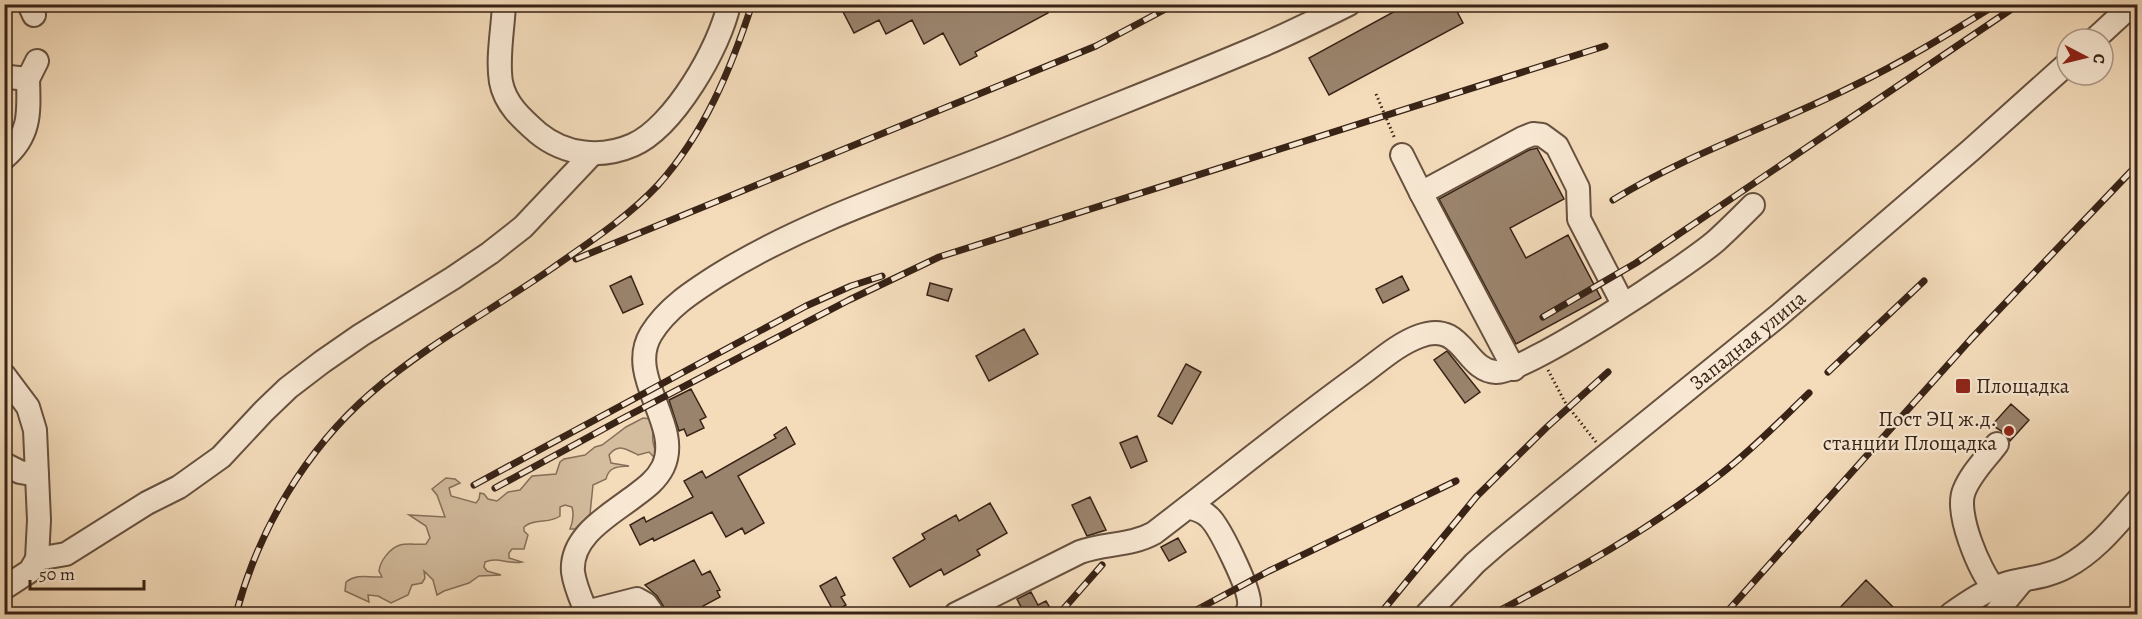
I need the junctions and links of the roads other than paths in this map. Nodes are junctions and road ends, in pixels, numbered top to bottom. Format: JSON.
{"nodes":[{"id":1,"x":504,"y":4,"type":"edge"},
{"id":2,"x":729,"y":4,"type":"edge"},
{"id":3,"x":1349,"y":4,"type":"edge"},
{"id":4,"x":2133,"y":4,"type":"edge"},
{"id":5,"x":2108,"y":27,"type":"edge"},
{"id":6,"x":2055,"y":75,"type":"edge"},
{"id":7,"x":4,"y":78,"type":"edge"},
{"id":8,"x":592,"y":154,"type":"junction"},
{"id":9,"x":1402,"y":155,"type":"road end"},
{"id":10,"x":4,"y":158,"type":"edge"},
{"id":11,"x":1421,"y":193,"type":"junction"},
{"id":12,"x":1753,"y":205,"type":"dead end"},
{"id":13,"x":1623,"y":304,"type":"junction"},
{"id":14,"x":1514,"y":369,"type":"junction"},
{"id":15,"x":4,"y":375,"type":"edge"},
{"id":16,"x":1997,"y":444,"type":"dead end"},
{"id":17,"x":4,"y":464,"type":"edge"},
{"id":18,"x":37,"y":475,"type":"junction"},
{"id":19,"x":2138,"y":500,"type":"edge"},
{"id":20,"x":1188,"y":507,"type":"junction"},
{"id":21,"x":37,"y":559,"type":"junction"},
{"id":22,"x":2023,"y":580,"type":"junction"},
{"id":23,"x":4,"y":588,"type":"edge"},
{"id":24,"x":1994,"y":588,"type":"junction"},
{"id":25,"x":586,"y":613,"type":"edge"},
{"id":26,"x":653,"y":615,"type":"edge"},
{"id":27,"x":956,"y":615,"type":"edge"},
{"id":28,"x":1246,"y":615,"type":"edge"},
{"id":29,"x":1427,"y":615,"type":"edge"},
{"id":30,"x":1951,"y":615,"type":"edge"},
{"id":31,"x":1995,"y":615,"type":"edge"}],
"edges":[{"from":1,"to":8,"type":"street"},
{"from":2,"to":8,"type":"street"},
{"from":3,"to":25,"type":"street"},
{"from":4,"to":5,"type":"street"},
{"from":6,"to":29,"type":"street","name":"Западная улица"},
{"from":7,"to":10,"type":"street"},
{"from":8,"to":21,"type":"street"},
{"from":9,"to":11,"type":"street"},
{"from":11,"to":13,"type":"street"},
{"from":11,"to":14,"type":"street"},
{"from":12,"to":13,"type":"street"},
{"from":13,"to":14,"type":"street"},
{"from":14,"to":20,"type":"street"},
{"from":15,"to":18,"type":"street"},
{"from":16,"to":24,"type":"street"},
{"from":17,"to":18,"type":"street"},
{"from":18,"to":21,"type":"street"},
{"from":19,"to":22,"type":"street"},
{"from":20,"to":27,"type":"street"},
{"from":20,"to":28,"type":"street"},
{"from":21,"to":23,"type":"street"},
{"from":22,"to":24,"type":"street"},
{"from":22,"to":31,"type":"street"},
{"from":24,"to":30,"type":"street"},
{"from":25,"to":26,"type":"street"}]}
